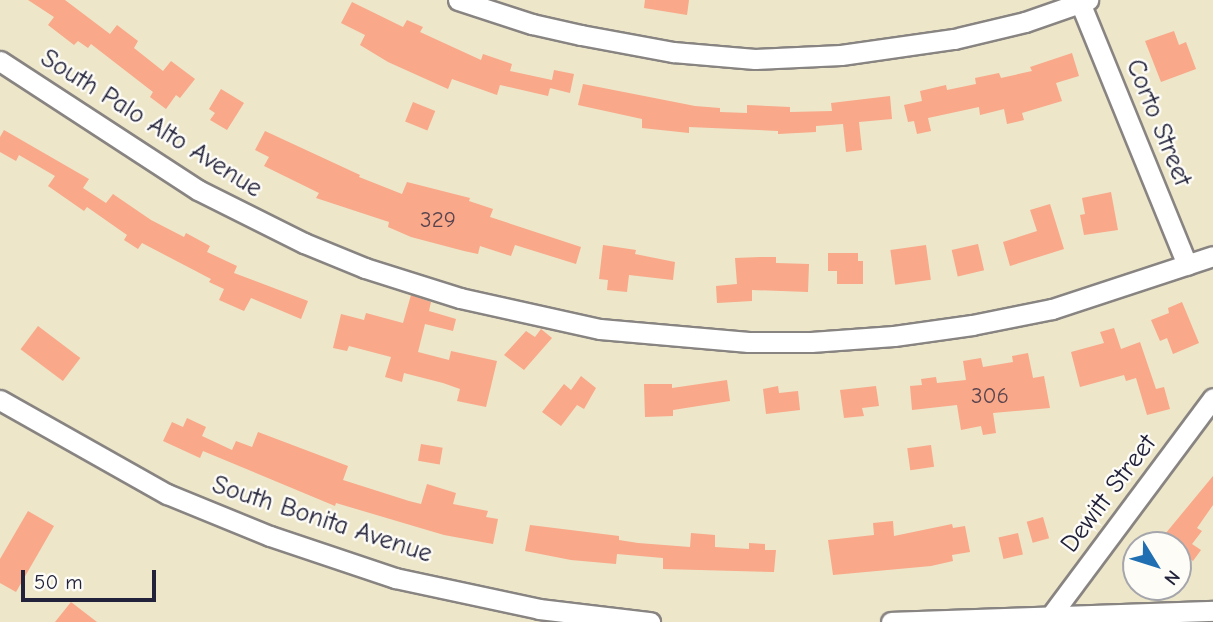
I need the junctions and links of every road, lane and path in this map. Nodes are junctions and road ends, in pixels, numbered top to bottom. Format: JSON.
{"nodes":[{"id":1,"x":458,"y":0,"type":"edge"},
{"id":2,"x":1082,"y":1,"type":"edge"},
{"id":3,"x":0,"y":61,"type":"edge"},
{"id":4,"x":1213,"y":256,"type":"edge"},
{"id":5,"x":1188,"y":265,"type":"junction"},
{"id":6,"x":1213,"y":398,"type":"edge"},
{"id":7,"x":0,"y":400,"type":"edge"},
{"id":8,"x":1213,"y":611,"type":"edge"},
{"id":9,"x":1049,"y":618,"type":"edge"},
{"id":10,"x":617,"y":621,"type":"edge"},
{"id":11,"x":650,"y":622,"type":"edge"},
{"id":12,"x":891,"y":622,"type":"edge"}],
"edges":[{"from":1,"to":2,"type":"street"},
{"from":2,"to":5,"type":"street","name":"Corto Street"},
{"from":3,"to":5,"type":"street","name":"South Palo Alto Avenue"},
{"from":4,"to":5,"type":"street","name":"South Palo Alto Avenue"},
{"from":6,"to":9,"type":"street","name":"Dewitt Street"},
{"from":7,"to":10,"type":"street","name":"South Bonita Avenue"},
{"from":8,"to":9,"type":"street"},
{"from":9,"to":12,"type":"street"},
{"from":10,"to":11,"type":"street","name":"South Bonita Avenue"}]}
